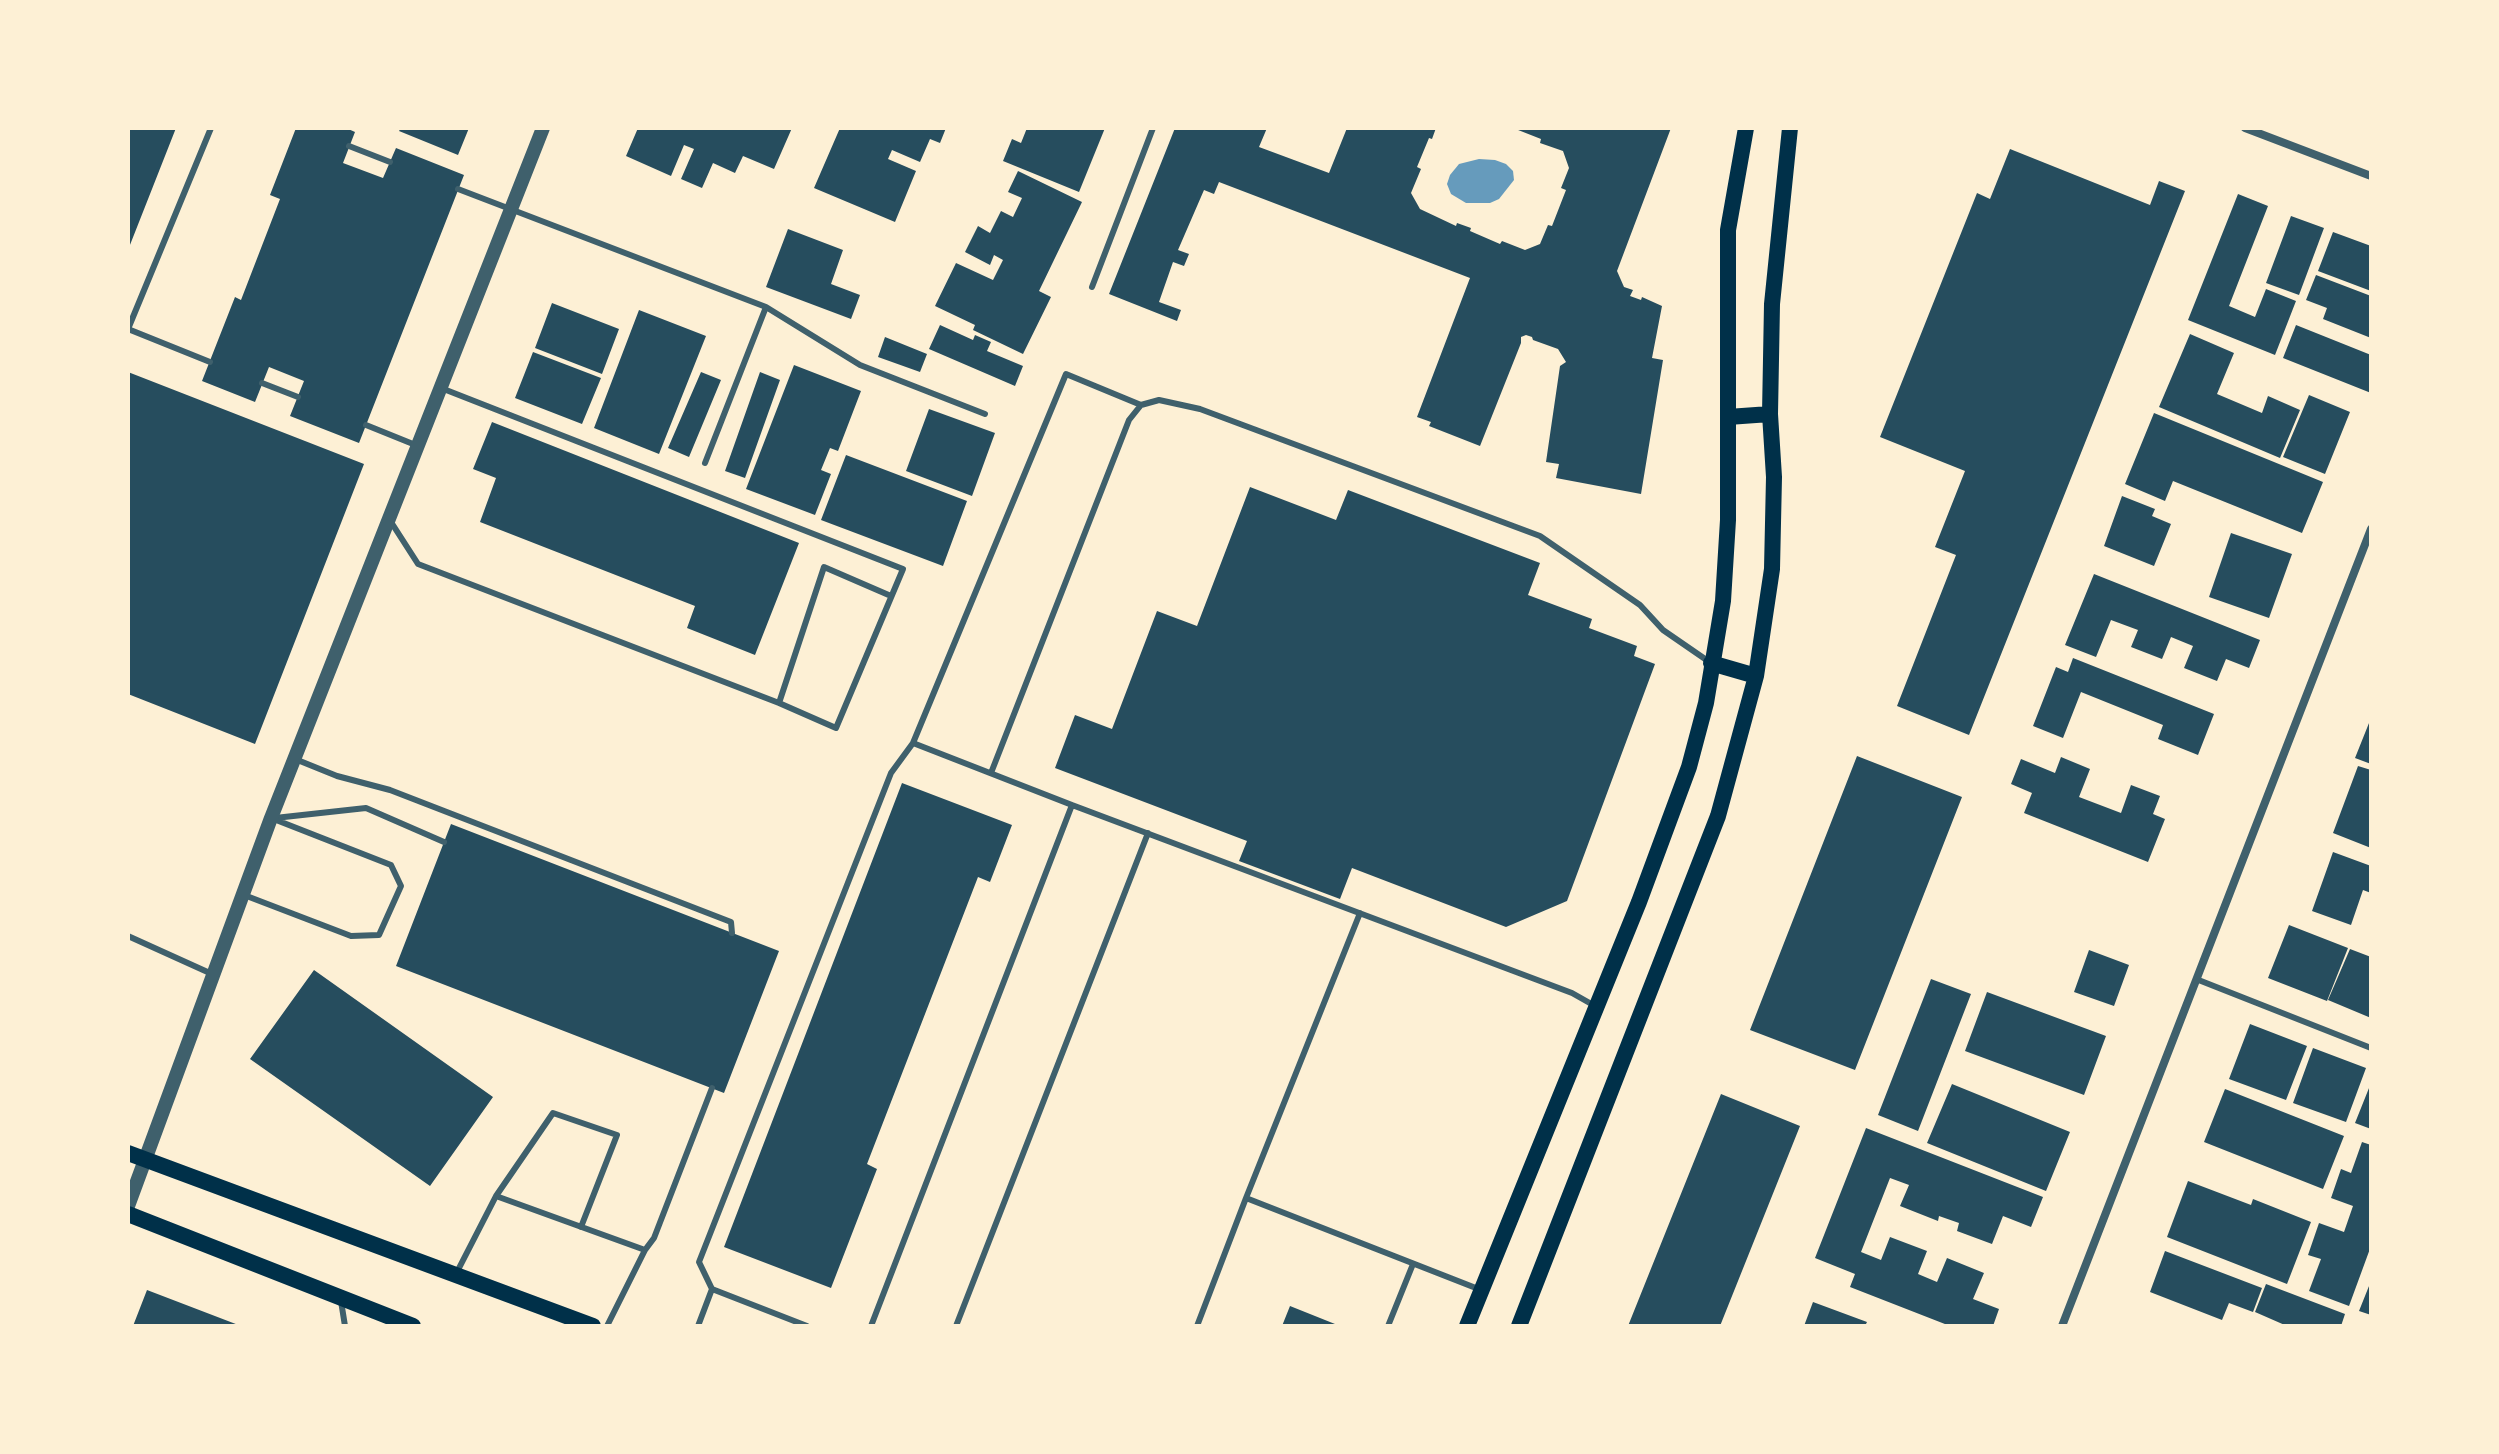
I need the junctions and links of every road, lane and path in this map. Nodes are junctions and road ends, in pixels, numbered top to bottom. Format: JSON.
{"nodes":[{"id":1,"x":211,"y":128,"type":"edge"},
{"id":2,"x":543,"y":128,"type":"edge"},
{"id":3,"x":1153,"y":128,"type":"edge"},
{"id":4,"x":1746,"y":128,"type":"edge"},
{"id":5,"x":1790,"y":128,"type":"edge"},
{"id":6,"x":2245,"y":128,"type":"edge"},
{"id":7,"x":349,"y":146,"type":"dead end"},
{"id":8,"x":390,"y":162,"type":"dead end"},
{"id":9,"x":2371,"y":176,"type":"edge"},
{"id":10,"x":458,"y":189,"type":"dead end"},
{"id":11,"x":511,"y":210,"type":"junction"},
{"id":12,"x":1092,"y":287,"type":"dead end"},
{"id":13,"x":766,"y":307,"type":"junction"},
{"id":14,"x":210,"y":362,"type":"dead end"},
{"id":15,"x":262,"y":383,"type":"dead end"},
{"id":16,"x":441,"y":388,"type":"junction"},
{"id":17,"x":298,"y":397,"type":"dead end"},
{"id":18,"x":1141,"y":405,"type":"junction"},
{"id":19,"x":985,"y":414,"type":"dead end"},
{"id":20,"x":1770,"y":414,"type":"junction"},
{"id":21,"x":1728,"y":417,"type":"junction"},
{"id":22,"x":366,"y":425,"type":"dead end"},
{"id":23,"x":418,"y":446,"type":"junction"},
{"id":24,"x":705,"y":463,"type":"dead end"},
{"id":25,"x":389,"y":519,"type":"junction"},
{"id":26,"x":2371,"y":529,"type":"edge"},
{"id":27,"x":891,"y":596,"type":"junction"},
{"id":28,"x":1711,"y":663,"type":"junction"},
{"id":29,"x":1756,"y":676,"type":"junction"},
{"id":30,"x":779,"y":703,"type":"junction"},
{"id":31,"x":913,"y":743,"type":"junction"},
{"id":32,"x":294,"y":759,"type":"junction"},
{"id":33,"x":991,"y":773,"type":"junction"},
{"id":34,"x":1072,"y":805,"type":"junction"},
{"id":35,"x":271,"y":818,"type":"junction"},
{"id":36,"x":1148,"y":833,"type":"junction"},
{"id":37,"x":444,"y":842,"type":"dead end"},
{"id":38,"x":243,"y":894,"type":"junction"},
{"id":39,"x":1360,"y":913,"type":"junction"},
{"id":40,"x":732,"y":933,"type":"dead end"},
{"id":41,"x":128,"y":936,"type":"edge"},
{"id":42,"x":212,"y":974,"type":"junction"},
{"id":43,"x":2196,"y":979,"type":"junction"},
{"id":44,"x":1598,"y":1008,"type":"junction"},
{"id":45,"x":2371,"y":1048,"type":"edge"},
{"id":46,"x":712,"y":1088,"type":"dead end"},
{"id":47,"x":128,"y":1153,"type":"edge"},
{"id":48,"x":146,"y":1159,"type":"junction"},
{"id":49,"x":496,"y":1196,"type":"junction"},
{"id":50,"x":1246,"y":1198,"type":"junction"},
{"id":51,"x":128,"y":1206,"type":"edge"},
{"id":52,"x":128,"y":1214,"type":"edge"},
{"id":53,"x":581,"y":1227,"type":"junction"},
{"id":54,"x":645,"y":1250,"type":"junction"},
{"id":55,"x":1413,"y":1264,"type":"junction"},
{"id":56,"x":455,"y":1275,"type":"junction"},
{"id":57,"x":712,"y":1289,"type":"junction"},
{"id":58,"x":1481,"y":1290,"type":"junction"},
{"id":59,"x":341,"y":1298,"type":"junction"},
{"id":60,"x":345,"y":1326,"type":"edge"},
{"id":61,"x":413,"y":1326,"type":"edge"},
{"id":62,"x":593,"y":1326,"type":"edge"},
{"id":63,"x":607,"y":1326,"type":"edge"},
{"id":64,"x":698,"y":1326,"type":"edge"},
{"id":65,"x":807,"y":1326,"type":"edge"},
{"id":66,"x":871,"y":1326,"type":"edge"},
{"id":67,"x":956,"y":1326,"type":"edge"},
{"id":68,"x":1197,"y":1326,"type":"edge"},
{"id":69,"x":1388,"y":1326,"type":"edge"},
{"id":70,"x":1467,"y":1326,"type":"edge"},
{"id":71,"x":1519,"y":1326,"type":"edge"},
{"id":72,"x":2062,"y":1326,"type":"edge"}],
"edges":[{"from":1,"to":14,"type":"lane"},
{"from":2,"to":11,"type":"street"},
{"from":3,"to":12,"type":"lane"},
{"from":4,"to":21,"type":"main road"},
{"from":5,"to":20,"type":"main road"},
{"from":6,"to":9,"type":"street"},
{"from":7,"to":8,"type":"lane"},
{"from":10,"to":11,"type":"lane"},
{"from":11,"to":13,"type":"lane"},
{"from":11,"to":16,"type":"street"},
{"from":13,"to":19,"type":"lane"},
{"from":13,"to":24,"type":"lane"},
{"from":15,"to":17,"type":"lane"},
{"from":16,"to":23,"type":"street"},
{"from":16,"to":27,"type":"lane"},
{"from":18,"to":28,"type":"lane"},
{"from":18,"to":31,"type":"lane"},
{"from":18,"to":33,"type":"lane"},
{"from":20,"to":21,"type":"main road"},
{"from":20,"to":29,"type":"main road"},
{"from":21,"to":28,"type":"main road"},
{"from":22,"to":23,"type":"lane"},
{"from":23,"to":25,"type":"street"},
{"from":25,"to":30,"type":"lane"},
{"from":25,"to":32,"type":"street"},
{"from":26,"to":43,"type":"street"},
{"from":27,"to":30,"type":"lane"},
{"from":27,"to":30,"type":"lane"},
{"from":28,"to":29,"type":"main road"},
{"from":28,"to":44,"type":"main road"},
{"from":29,"to":71,"type":"main road"},
{"from":31,"to":33,"type":"lane"},
{"from":31,"to":57,"type":"lane"},
{"from":32,"to":35,"type":"street"},
{"from":32,"to":40,"type":"lane"},
{"from":33,"to":34,"type":"lane"},
{"from":34,"to":36,"type":"lane"},
{"from":34,"to":66,"type":"lane"},
{"from":35,"to":37,"type":"lane"},
{"from":35,"to":38,"type":"street"},
{"from":35,"to":38,"type":"lane"},
{"from":36,"to":39,"type":"lane"},
{"from":36,"to":67,"type":"lane"},
{"from":38,"to":42,"type":"street"},
{"from":39,"to":44,"type":"lane"},
{"from":39,"to":50,"type":"lane"},
{"from":41,"to":42,"type":"lane"},
{"from":42,"to":48,"type":"street"},
{"from":43,"to":45,"type":"lane"},
{"from":43,"to":72,"type":"street"},
{"from":44,"to":58,"type":"main road"},
{"from":46,"to":54,"type":"lane"},
{"from":47,"to":48,"type":"main road"},
{"from":48,"to":51,"type":"street"},
{"from":48,"to":56,"type":"main road"},
{"from":49,"to":53,"type":"lane"},
{"from":49,"to":53,"type":"lane"},
{"from":49,"to":56,"type":"lane"},
{"from":50,"to":55,"type":"lane"},
{"from":50,"to":68,"type":"lane"},
{"from":52,"to":59,"type":"main road"},
{"from":53,"to":54,"type":"lane"},
{"from":54,"to":63,"type":"lane"},
{"from":55,"to":58,"type":"lane"},
{"from":55,"to":69,"type":"lane"},
{"from":56,"to":62,"type":"main road"},
{"from":57,"to":64,"type":"lane"},
{"from":57,"to":65,"type":"lane"},
{"from":58,"to":70,"type":"main road"},
{"from":59,"to":60,"type":"lane"},
{"from":59,"to":61,"type":"main road"}]}
